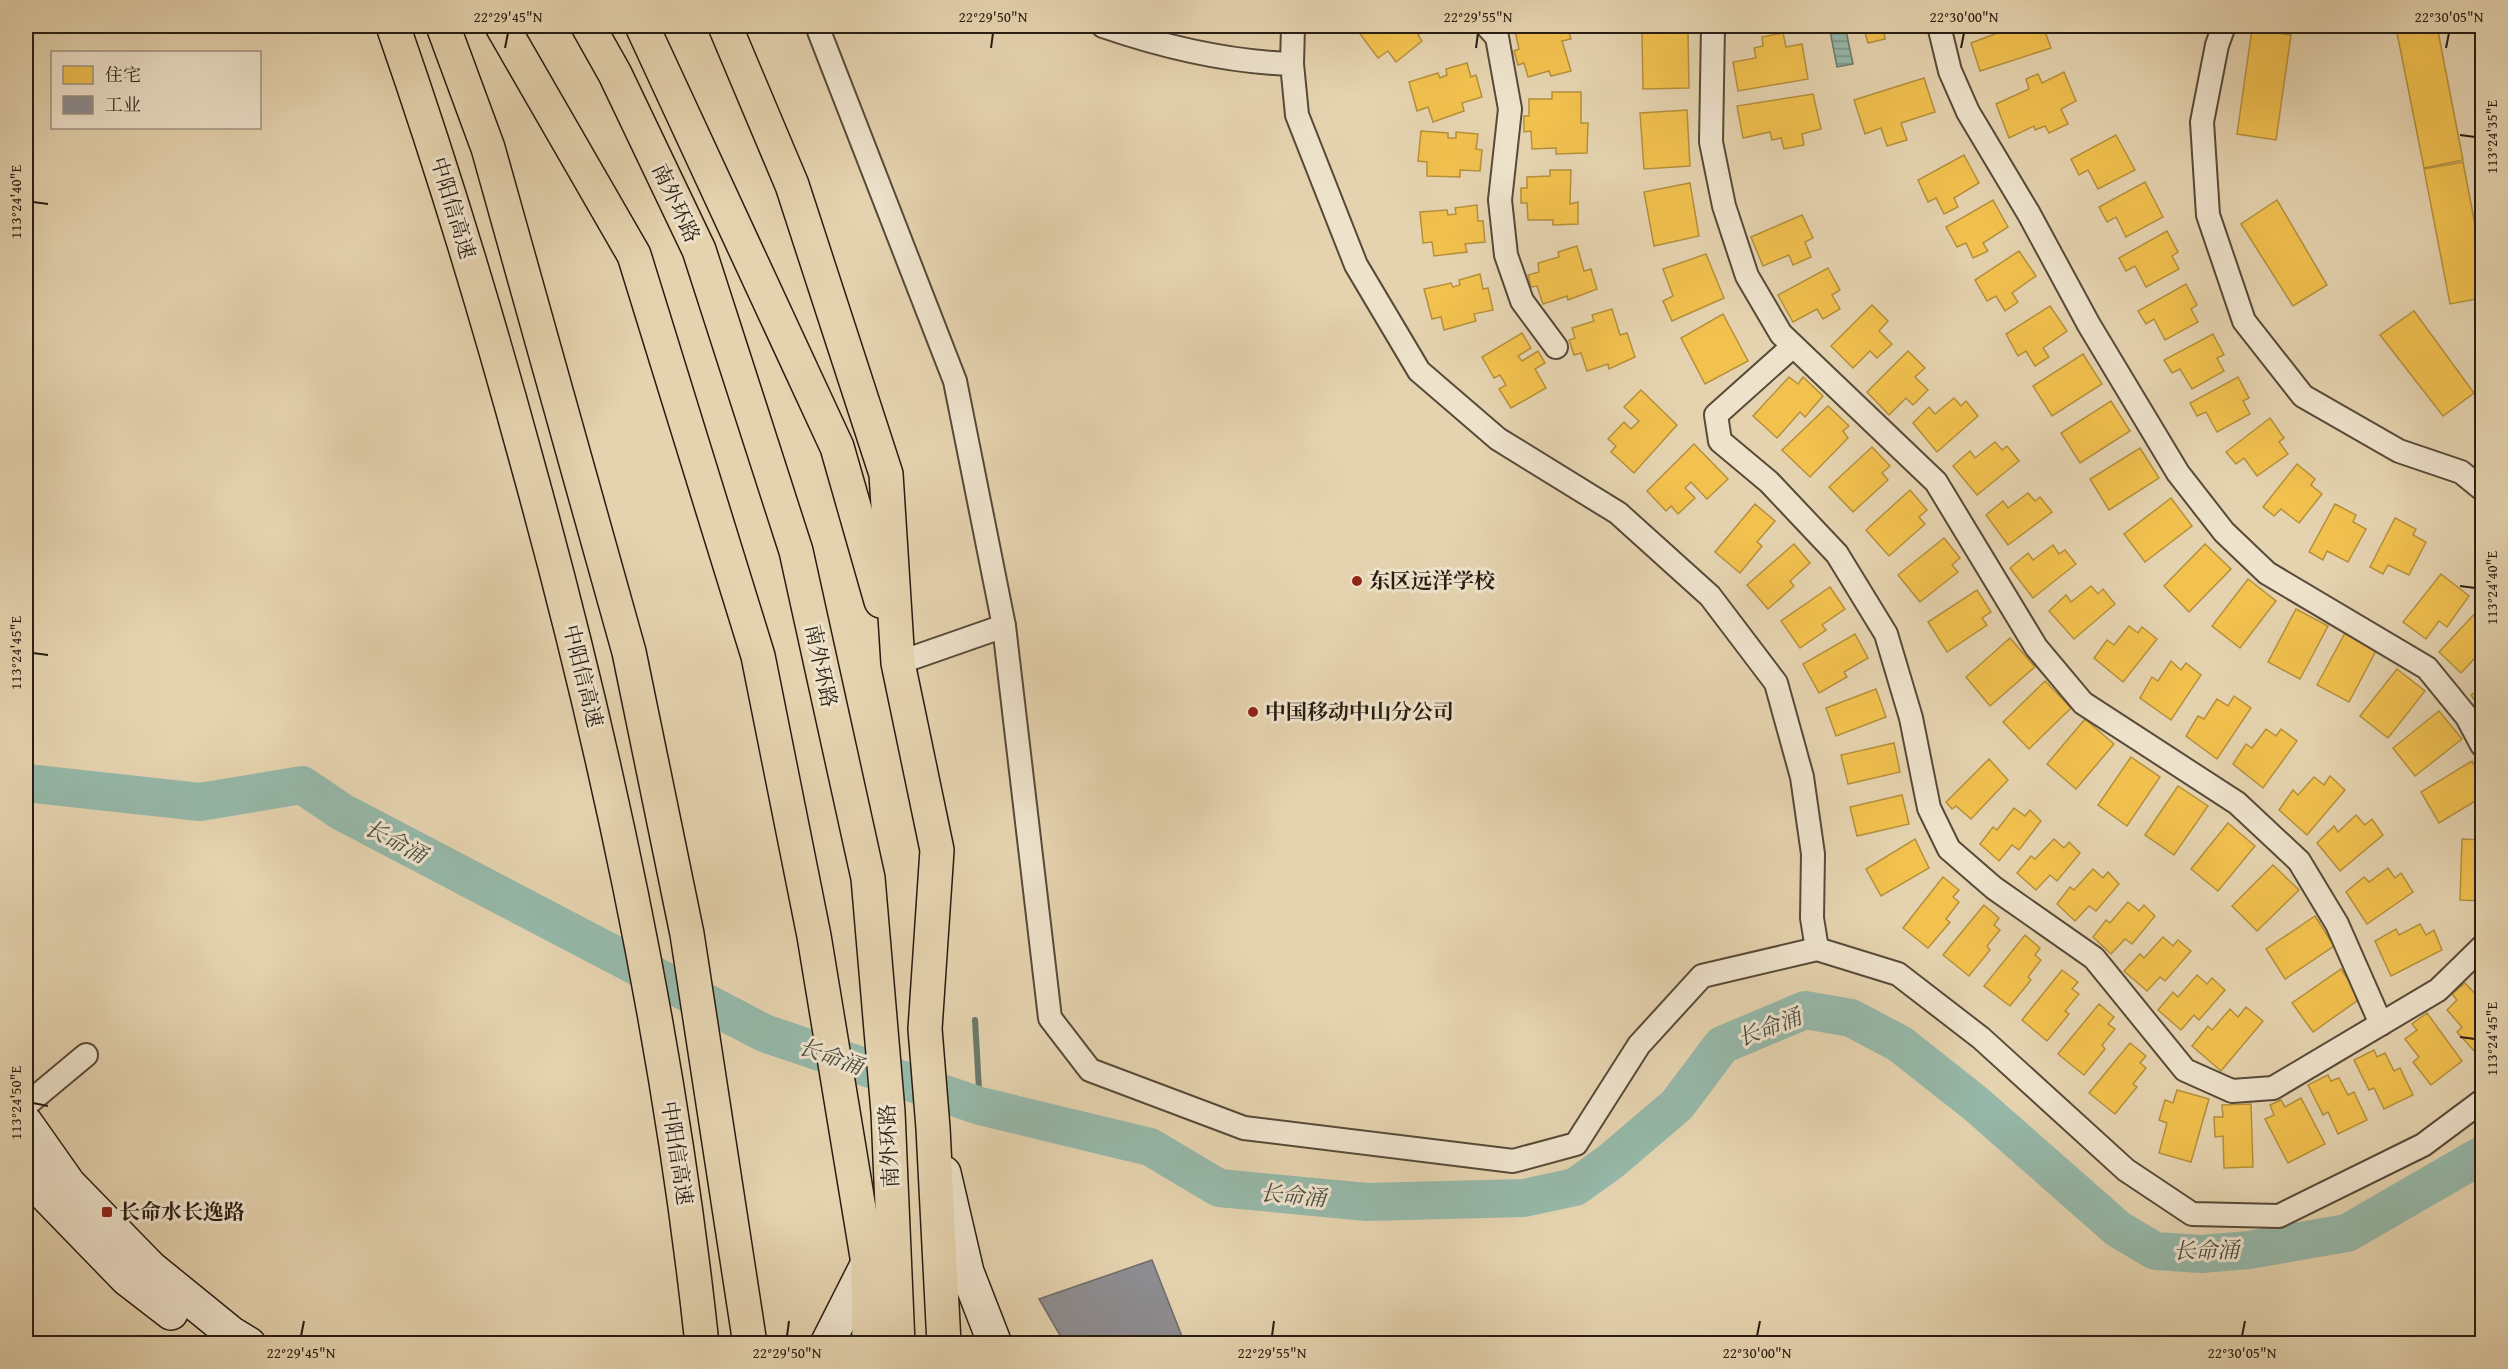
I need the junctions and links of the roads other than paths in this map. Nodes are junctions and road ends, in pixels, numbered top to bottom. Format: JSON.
{"nodes":[{"id":1,"x":393,"y":26,"type":"edge"},
{"id":2,"x":443,"y":26,"type":"edge"},
{"id":3,"x":502,"y":26,"type":"edge"},
{"id":4,"x":583,"y":26,"type":"edge"},
{"id":5,"x":588,"y":26,"type":"edge"},
{"id":6,"x":642,"y":26,"type":"edge"},
{"id":7,"x":725,"y":26,"type":"edge"},
{"id":8,"x":817,"y":26,"type":"edge"},
{"id":9,"x":1103,"y":26,"type":"edge"},
{"id":10,"x":1293,"y":26,"type":"edge"},
{"id":11,"x":1487,"y":26,"type":"edge"},
{"id":12,"x":1713,"y":26,"type":"edge"},
{"id":13,"x":1939,"y":26,"type":"edge"},
{"id":14,"x":2224,"y":26,"type":"edge"},
{"id":15,"x":1292,"y":64,"type":"junction"},
{"id":16,"x":615,"y":74,"type":"junction"},
{"id":17,"x":1793,"y":346,"type":"junction"},
{"id":18,"x":1556,"y":347,"type":"dead end"},
{"id":19,"x":2482,"y":489,"type":"edge"},
{"id":20,"x":1004,"y":626,"type":"junction"},
{"id":21,"x":898,"y":663,"type":"junction"},
{"id":22,"x":2482,"y":745,"type":"edge"},
{"id":23,"x":2482,"y":947,"type":"edge"},
{"id":24,"x":1817,"y":949,"type":"junction"},
{"id":25,"x":2381,"y":1024,"type":"junction"},
{"id":26,"x":86,"y":1055,"type":"dead end"},
{"id":27,"x":2482,"y":1101,"type":"edge"},
{"id":28,"x":26,"y":1105,"type":"edge"},
{"id":29,"x":26,"y":1123,"type":"edge"},
{"id":30,"x":933,"y":1128,"type":"junction"},
{"id":31,"x":26,"y":1170,"type":"edge"},
{"id":32,"x":868,"y":1263,"type":"junction"},
{"id":33,"x":211,"y":1344,"type":"edge"},
{"id":34,"x":249,"y":1344,"type":"edge"},
{"id":35,"x":702,"y":1344,"type":"edge"},
{"id":36,"x":750,"y":1344,"type":"edge"},
{"id":37,"x":827,"y":1344,"type":"edge"},
{"id":38,"x":869,"y":1344,"type":"edge"},
{"id":39,"x":898,"y":1344,"type":"edge"},
{"id":40,"x":944,"y":1344,"type":"edge"},
{"id":41,"x":995,"y":1344,"type":"edge"}],
"edges":[{"from":1,"to":35,"type":"highway","name":"中阳信高速"},
{"from":2,"to":36,"type":"highway","name":"中阳信高速"},
{"from":3,"to":32,"type":"highway","name":"南外环路"},
{"from":4,"to":16,"type":"highway"},
{"from":5,"to":16,"type":"highway","name":"南外环路"},
{"from":6,"to":21,"type":"highway"},
{"from":7,"to":21,"type":"highway"},
{"from":8,"to":20,"type":"street"},
{"from":9,"to":15,"type":"street"},
{"from":10,"to":15,"type":"street"},
{"from":11,"to":18,"type":"street"},
{"from":12,"to":17,"type":"street"},
{"from":13,"to":22,"type":"street"},
{"from":14,"to":19,"type":"street"},
{"from":15,"to":24,"type":"street"},
{"from":16,"to":39,"type":"highway","name":"南外环路"},
{"from":17,"to":25,"type":"street"},
{"from":17,"to":25,"type":"street"},
{"from":20,"to":21,"type":"street"},
{"from":20,"to":24,"type":"street"},
{"from":21,"to":30,"type":"highway"},
{"from":23,"to":25,"type":"street"},
{"from":24,"to":27,"type":"street"},
{"from":26,"to":28,"type":"street"},
{"from":29,"to":34,"type":"street"},
{"from":30,"to":40,"type":"highway"},
{"from":30,"to":41,"type":"street"},
{"from":31,"to":33,"type":"street"},
{"from":32,"to":37,"type":"street"},
{"from":32,"to":38,"type":"highway","name":"南外环路"}]}
